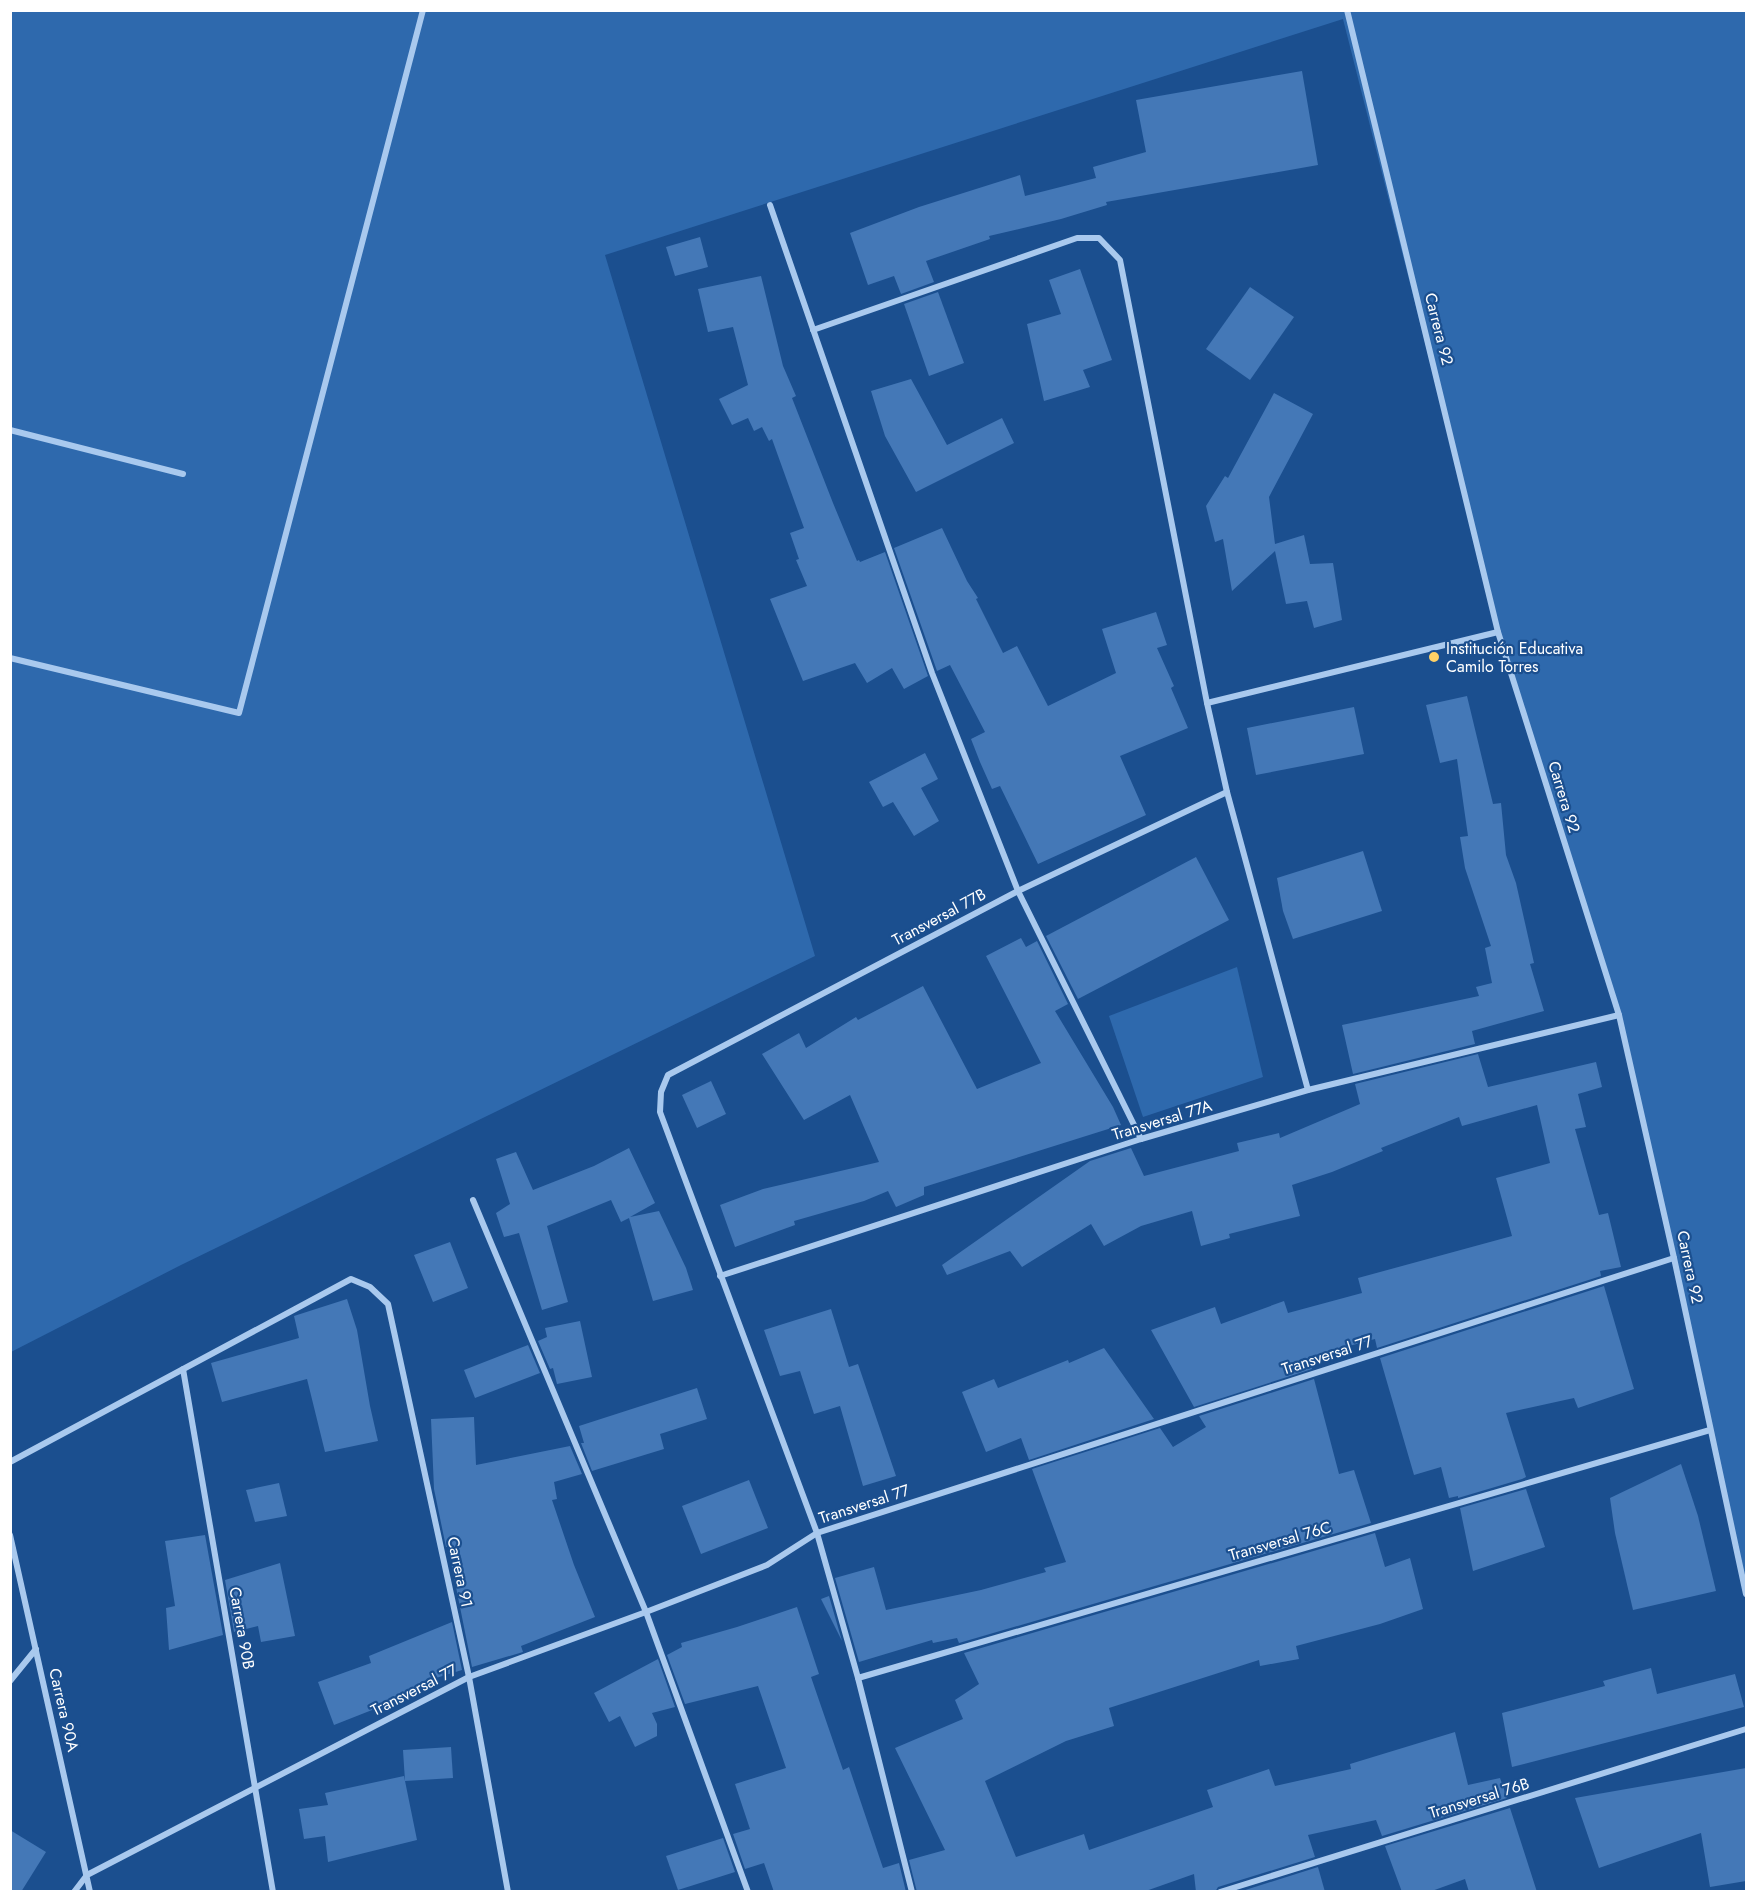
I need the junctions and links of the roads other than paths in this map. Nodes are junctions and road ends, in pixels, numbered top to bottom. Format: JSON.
{"nodes":[{"id":1,"x":423,"y":10,"type":"edge"},
{"id":2,"x":1347,"y":10,"type":"edge"},
{"id":3,"x":770,"y":205,"type":"dead end"},
{"id":4,"x":813,"y":330,"type":"junction"},
{"id":5,"x":10,"y":430,"type":"edge"},
{"id":6,"x":183,"y":474,"type":"dead end"},
{"id":7,"x":1498,"y":632,"type":"junction"},
{"id":8,"x":10,"y":658,"type":"edge"},
{"id":9,"x":1207,"y":703,"type":"junction"},
{"id":10,"x":1227,"y":792,"type":"junction"},
{"id":11,"x":1018,"y":891,"type":"junction"},
{"id":12,"x":1619,"y":1015,"type":"junction"},
{"id":13,"x":1308,"y":1090,"type":"junction"},
{"id":14,"x":1141,"y":1139,"type":"junction"},
{"id":15,"x":473,"y":1200,"type":"dead end"},
{"id":16,"x":1674,"y":1258,"type":"junction"},
{"id":17,"x":720,"y":1276,"type":"junction"},
{"id":18,"x":183,"y":1369,"type":"junction"},
{"id":19,"x":1710,"y":1430,"type":"junction"},
{"id":20,"x":10,"y":1462,"type":"edge"},
{"id":21,"x":817,"y":1533,"type":"junction"},
{"id":22,"x":10,"y":1535,"type":"edge"},
{"id":23,"x":1746,"y":1594,"type":"edge"},
{"id":24,"x":646,"y":1612,"type":"junction"},
{"id":25,"x":36,"y":1649,"type":"junction"},
{"id":26,"x":469,"y":1677,"type":"junction"},
{"id":27,"x":858,"y":1678,"type":"junction"},
{"id":28,"x":10,"y":1681,"type":"edge"},
{"id":29,"x":1746,"y":1729,"type":"edge"},
{"id":30,"x":256,"y":1786,"type":"junction"},
{"id":31,"x":87,"y":1875,"type":"junction"},
{"id":32,"x":74,"y":1892,"type":"edge"},
{"id":33,"x":90,"y":1892,"type":"edge"},
{"id":34,"x":273,"y":1892,"type":"edge"},
{"id":35,"x":508,"y":1892,"type":"edge"},
{"id":36,"x":748,"y":1892,"type":"edge"},
{"id":37,"x":912,"y":1892,"type":"edge"},
{"id":38,"x":1220,"y":1892,"type":"edge"}],
"edges":[{"from":1,"to":8,"type":"street"},
{"from":2,"to":7,"type":"street","name":"Carrera 92"},
{"from":3,"to":4,"type":"street"},
{"from":4,"to":9,"type":"street"},
{"from":4,"to":11,"type":"street"},
{"from":5,"to":6,"type":"street"},
{"from":7,"to":9,"type":"street"},
{"from":7,"to":12,"type":"street","name":"Carrera 92"},
{"from":9,"to":10,"type":"street"},
{"from":10,"to":11,"type":"street","name":"Transversal 77B"},
{"from":10,"to":13,"type":"street"},
{"from":11,"to":14,"type":"street"},
{"from":11,"to":17,"type":"street","name":"Transversal 77B"},
{"from":12,"to":13,"type":"street","name":"Transversal 77A"},
{"from":12,"to":16,"type":"street","name":"Carrera 92"},
{"from":13,"to":14,"type":"street","name":"Transversal 77A"},
{"from":14,"to":17,"type":"street","name":"Transversal 77A"},
{"from":15,"to":24,"type":"street"},
{"from":16,"to":19,"type":"street","name":"Carrera 92"},
{"from":16,"to":21,"type":"street","name":"Transversal 77"},
{"from":17,"to":21,"type":"street"},
{"from":18,"to":20,"type":"street"},
{"from":18,"to":26,"type":"street","name":"Carrera 91"},
{"from":18,"to":30,"type":"street","name":"Carrera 90B"},
{"from":19,"to":23,"type":"street","name":"Carrera 92"},
{"from":19,"to":27,"type":"street","name":"Transversal 76C"},
{"from":21,"to":24,"type":"street","name":"Transversal 77"},
{"from":21,"to":27,"type":"street"},
{"from":22,"to":25,"type":"street","name":"Carrera 90A"},
{"from":24,"to":26,"type":"street","name":"Transversal 77"},
{"from":24,"to":36,"type":"street"},
{"from":25,"to":28,"type":"street"},
{"from":25,"to":31,"type":"street","name":"Carrera 90A"},
{"from":26,"to":30,"type":"street","name":"Transversal 77"},
{"from":26,"to":35,"type":"street","name":"Carrera 91"},
{"from":27,"to":37,"type":"street"},
{"from":29,"to":38,"type":"street","name":"Transversal 76B"},
{"from":30,"to":31,"type":"street","name":"Transversal 77"},
{"from":30,"to":34,"type":"street","name":"Carrera 90B"},
{"from":31,"to":32,"type":"street","name":"Transversal 77"},
{"from":31,"to":33,"type":"street","name":"Carrera 90A"}]}
